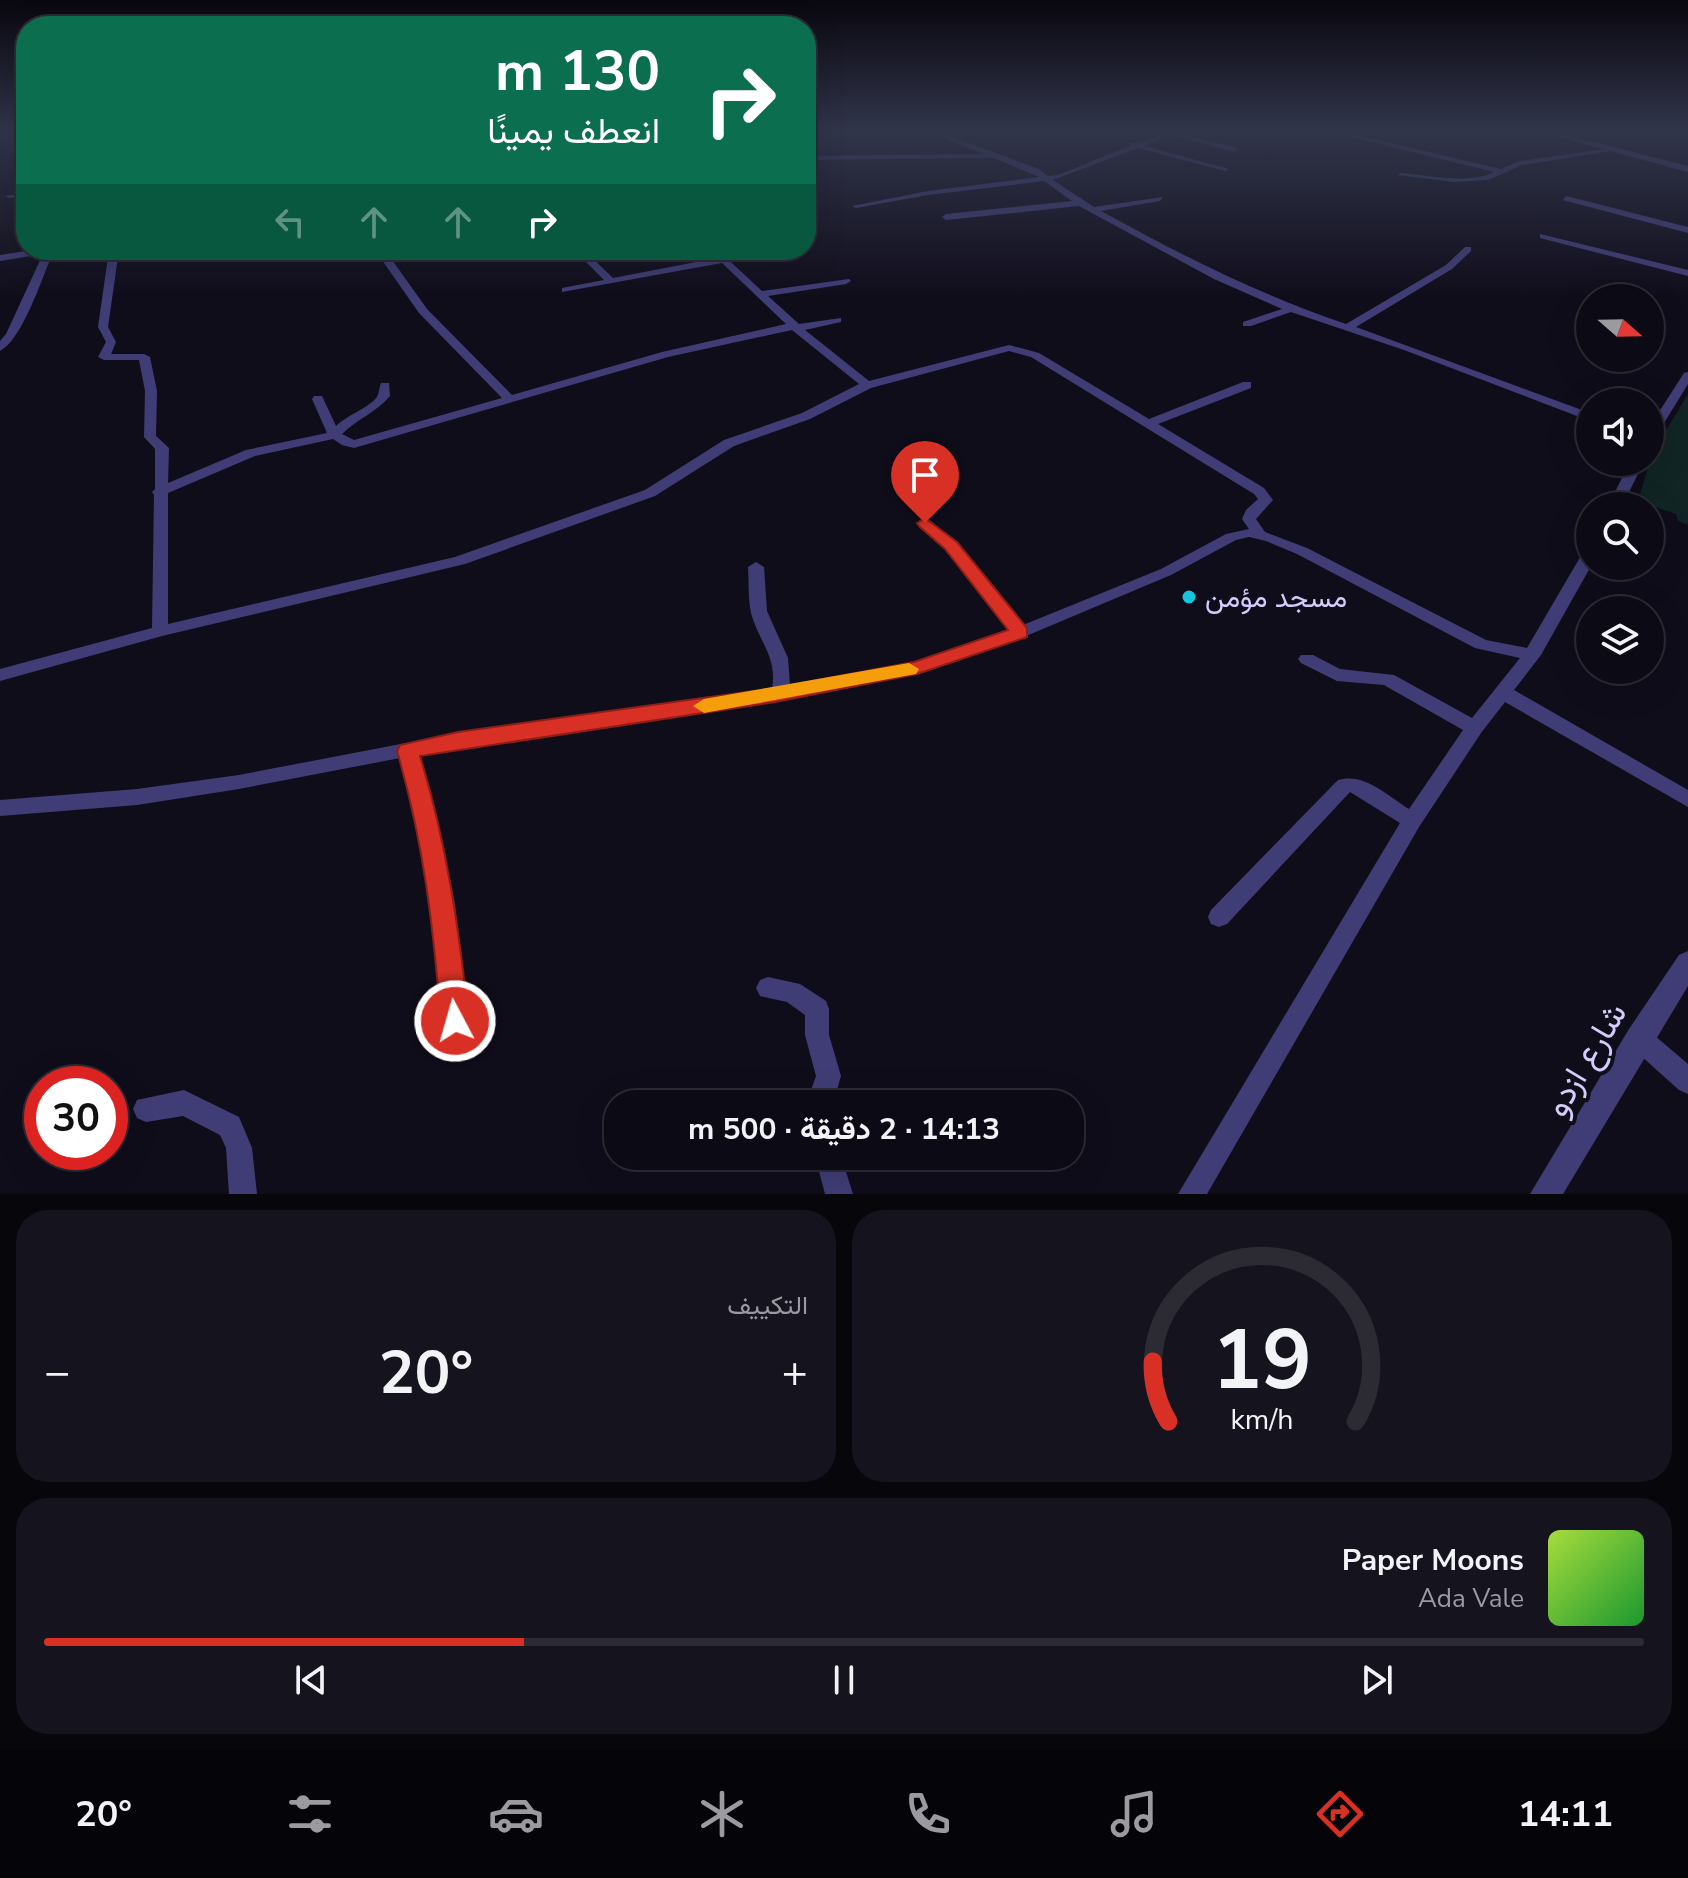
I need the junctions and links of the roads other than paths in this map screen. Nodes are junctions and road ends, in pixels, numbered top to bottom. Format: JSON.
{"nodes":[{"id":1,"x":995,"y":186,"type":"edge"},
{"id":2,"x":1058,"y":186,"type":"edge"},
{"id":3,"x":9,"y":196,"type":"dead end"},
{"id":4,"x":16,"y":196,"type":"edge"},
{"id":5,"x":1566,"y":198,"type":"dead end"},
{"id":6,"x":1160,"y":199,"type":"dead end"},
{"id":7,"x":1081,"y":203,"type":"junction"},
{"id":8,"x":856,"y":206,"type":"dead end"},
{"id":9,"x":1093,"y":210,"type":"junction"},
{"id":10,"x":946,"y":217,"type":"dead end"},
{"id":11,"x":1688,"y":230,"type":"edge"},
{"id":12,"x":1543,"y":236,"type":"dead end"},
{"id":13,"x":1468,"y":249,"type":"dead end"},
{"id":14,"x":45,"y":260,"type":"edge"},
{"id":15,"x":113,"y":260,"type":"edge"},
{"id":16,"x":387,"y":260,"type":"edge"},
{"id":17,"x":589,"y":260,"type":"edge"},
{"id":18,"x":723,"y":260,"type":"joint"},
{"id":19,"x":1688,"y":273,"type":"edge"},
{"id":20,"x":610,"y":280,"type":"junction"},
{"id":21,"x":846,"y":281,"type":"dead end"},
{"id":22,"x":566,"y":290,"type":"dead end"},
{"id":23,"x":760,"y":294,"type":"junction"},
{"id":24,"x":1291,"y":309,"type":"junction"},
{"id":25,"x":837,"y":320,"type":"dead end"},
{"id":26,"x":1247,"y":324,"type":"dead end"},
{"id":27,"x":795,"y":327,"type":"junction"},
{"id":28,"x":1349,"y":327,"type":"junction"},
{"id":29,"x":0,"y":348,"type":"edge"},
{"id":30,"x":1688,"y":375,"type":"edge"},
{"id":31,"x":867,"y":385,"type":"junction"},
{"id":32,"x":1247,"y":385,"type":"dead end"},
{"id":33,"x":385,"y":386,"type":"dead end"},
{"id":34,"x":509,"y":398,"type":"junction"},
{"id":35,"x":318,"y":399,"type":"dead end"},
{"id":36,"x":1576,"y":412,"type":"edge"},
{"id":37,"x":1664,"y":413,"type":"edge"},
{"id":38,"x":1147,"y":424,"type":"junction"},
{"id":39,"x":334,"y":435,"type":"junction"},
{"id":40,"x":159,"y":492,"type":"junction"},
{"id":41,"x":925,"y":523,"type":"dead end"},
{"id":42,"x":1259,"y":533,"type":"junction"},
{"id":43,"x":756,"y":567,"type":"dead end"},
{"id":44,"x":1576,"y":578,"type":"edge"},
{"id":45,"x":160,"y":631,"type":"junction"},
{"id":46,"x":1020,"y":632,"type":"junction"},
{"id":47,"x":1532,"y":655,"type":"junction"},
{"id":48,"x":1307,"y":659,"type":"dead end"},
{"id":49,"x":0,"y":675,"type":"edge"},
{"id":50,"x":1504,"y":693,"type":"junction"},
{"id":51,"x":779,"y":694,"type":"junction"},
{"id":52,"x":1474,"y":728,"type":"junction"},
{"id":53,"x":408,"y":751,"type":"junction"},
{"id":54,"x":1688,"y":799,"type":"edge"},
{"id":55,"x":0,"y":808,"type":"edge"},
{"id":56,"x":1412,"y":821,"type":"junction"},
{"id":57,"x":1219,"y":917,"type":"dead end"},
{"id":58,"x":1688,"y":963,"type":"edge"},
{"id":59,"x":768,"y":988,"type":"dead end"},
{"id":60,"x":1639,"y":1038,"type":"junction"},
{"id":61,"x":458,"y":1042,"type":"dead end"},
{"id":62,"x":1688,"y":1081,"type":"edge"},
{"id":63,"x":827,"y":1090,"type":"edge"},
{"id":64,"x":146,"y":1109,"type":"dead end"},
{"id":65,"x":832,"y":1170,"type":"edge"},
{"id":66,"x":243,"y":1194,"type":"edge"},
{"id":67,"x":839,"y":1194,"type":"edge"},
{"id":68,"x":1192,"y":1194,"type":"edge"},
{"id":69,"x":1546,"y":1194,"type":"edge"}],
"edges":[{"from":1,"to":8,"type":"street"},
{"from":2,"to":7,"type":"street"},
{"from":3,"to":4,"type":"street"},
{"from":5,"to":11,"type":"street"},
{"from":6,"to":9,"type":"street"},
{"from":7,"to":9,"type":"street"},
{"from":7,"to":10,"type":"street"},
{"from":9,"to":24,"type":"street"},
{"from":12,"to":19,"type":"street"},
{"from":13,"to":28,"type":"street"},
{"from":14,"to":29,"type":"street"},
{"from":15,"to":40,"type":"street"},
{"from":16,"to":34,"type":"street"},
{"from":17,"to":20,"type":"street"},
{"from":18,"to":20,"type":"street"},
{"from":18,"to":23,"type":"street"},
{"from":20,"to":22,"type":"street"},
{"from":21,"to":23,"type":"street"},
{"from":23,"to":27,"type":"street"},
{"from":24,"to":26,"type":"street"},
{"from":24,"to":28,"type":"street"},
{"from":25,"to":27,"type":"street"},
{"from":27,"to":31,"type":"street"},
{"from":27,"to":34,"type":"street"},
{"from":28,"to":36,"type":"street"},
{"from":30,"to":37,"type":"street"},
{"from":31,"to":38,"type":"street"},
{"from":31,"to":45,"type":"street"},
{"from":32,"to":38,"type":"street"},
{"from":33,"to":39,"type":"street"},
{"from":34,"to":39,"type":"street"},
{"from":35,"to":39,"type":"street"},
{"from":38,"to":42,"type":"street"},
{"from":39,"to":40,"type":"street"},
{"from":40,"to":45,"type":"street"},
{"from":41,"to":46,"type":"street"},
{"from":42,"to":46,"type":"street"},
{"from":42,"to":47,"type":"street"},
{"from":43,"to":51,"type":"street"},
{"from":44,"to":47,"type":"street"},
{"from":45,"to":49,"type":"street"},
{"from":46,"to":51,"type":"street"},
{"from":47,"to":50,"type":"street"},
{"from":48,"to":52,"type":"street"},
{"from":50,"to":52,"type":"street"},
{"from":50,"to":54,"type":"street"},
{"from":51,"to":53,"type":"street"},
{"from":52,"to":56,"type":"street"},
{"from":53,"to":55,"type":"street"},
{"from":53,"to":61,"type":"street"},
{"from":56,"to":57,"type":"street"},
{"from":56,"to":68,"type":"street"},
{"from":58,"to":60,"type":"street","name":"شارع ازدو"},
{"from":59,"to":63,"type":"street"},
{"from":60,"to":62,"type":"street"},
{"from":60,"to":69,"type":"street","name":"شارع ازدو"},
{"from":64,"to":66,"type":"street"},
{"from":65,"to":67,"type":"street"}]}
